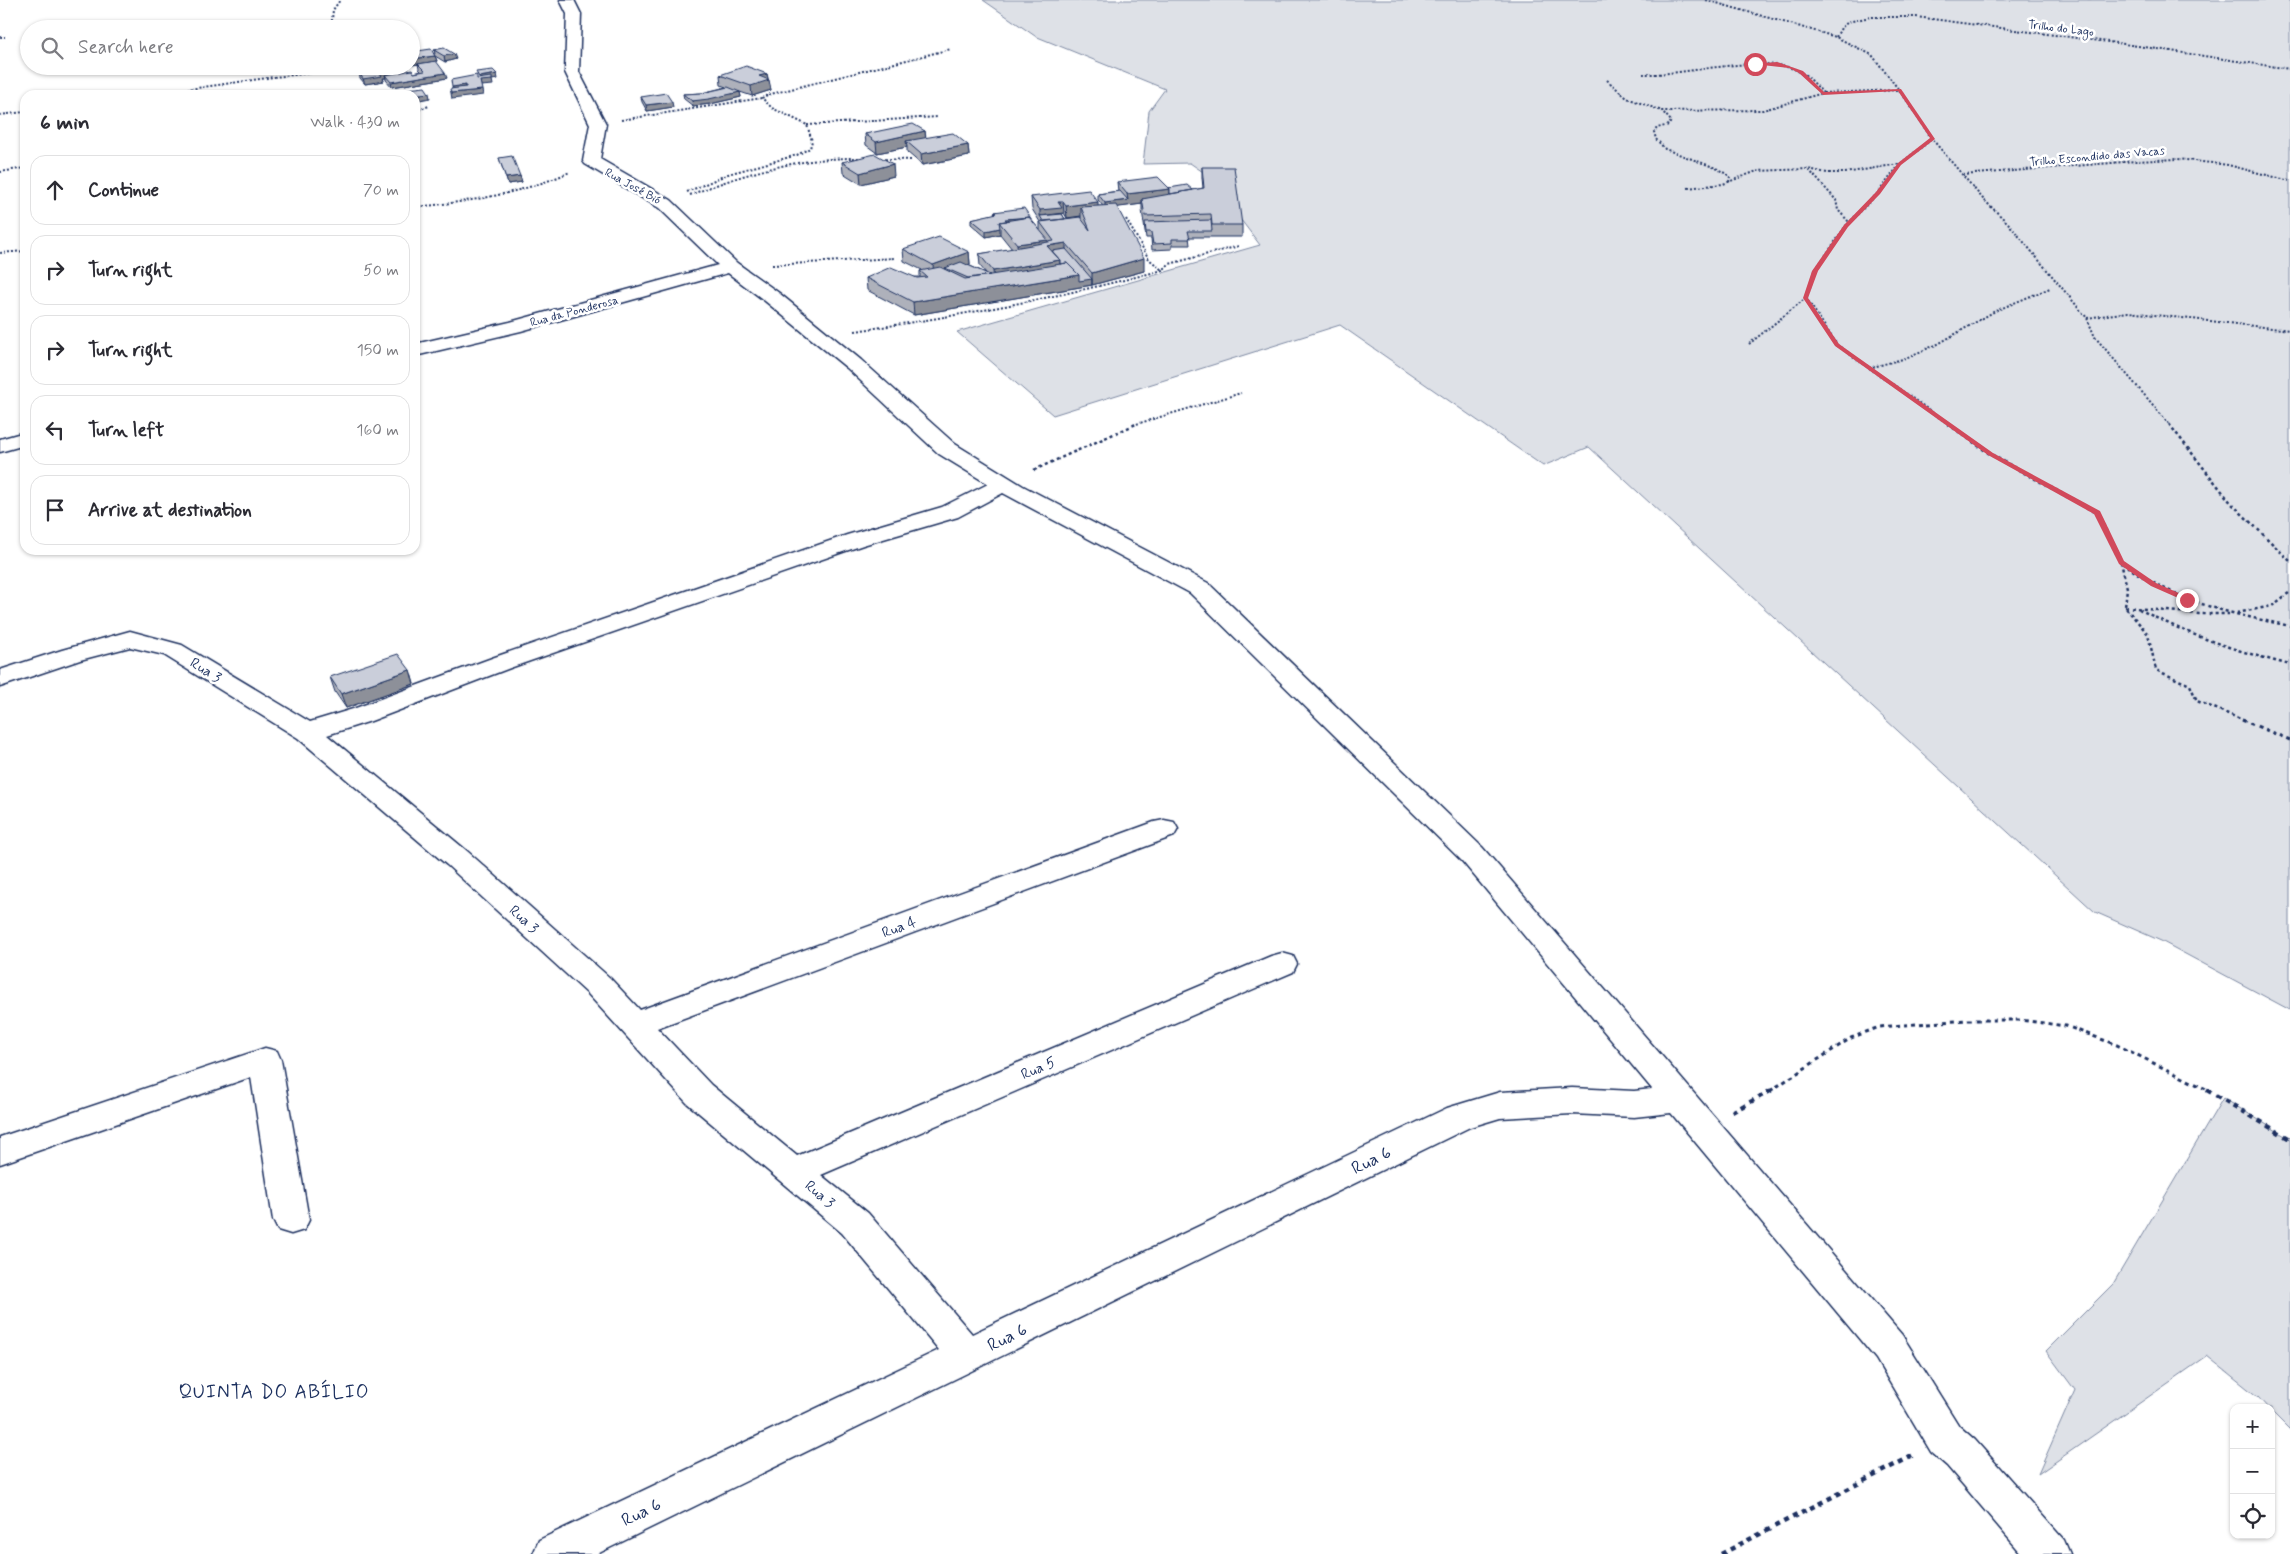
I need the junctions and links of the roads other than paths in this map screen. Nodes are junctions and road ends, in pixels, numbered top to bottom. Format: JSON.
{"nodes":[{"id":1,"x":566,"y":0,"type":"edge"},
{"id":2,"x":731,"y":267,"type":"junction"},
{"id":3,"x":420,"y":349,"type":"edge"},
{"id":4,"x":20,"y":440,"type":"edge"},
{"id":5,"x":0,"y":446,"type":"edge"},
{"id":6,"x":1004,"y":484,"type":"junction"},
{"id":7,"x":0,"y":678,"type":"edge"},
{"id":8,"x":307,"y":732,"type":"junction"},
{"id":9,"x":1164,"y":829,"type":"dead end"},
{"id":10,"x":1282,"y":964,"type":"dead end"},
{"id":11,"x":634,"y":1024,"type":"junction"},
{"id":12,"x":1680,"y":1099,"type":"junction"},
{"id":13,"x":0,"y":1151,"type":"edge"},
{"id":14,"x":794,"y":1172,"type":"junction"},
{"id":15,"x":291,"y":1220,"type":"dead end"},
{"id":16,"x":967,"y":1356,"type":"junction"},
{"id":17,"x":554,"y":1554,"type":"edge"},
{"id":18,"x":2049,"y":1554,"type":"edge"}],
"edges":[{"from":1,"to":2,"type":"street","name":"Rua José Bió"},
{"from":2,"to":3,"type":"street","name":"Rua da Ponderosa"},
{"from":2,"to":6,"type":"street","name":"Rua José Bió"},
{"from":4,"to":5,"type":"street"},
{"from":6,"to":8,"type":"street"},
{"from":6,"to":12,"type":"street","name":"Rua José Bió"},
{"from":7,"to":8,"type":"street","name":"Rua 3"},
{"from":8,"to":11,"type":"street","name":"Rua 3"},
{"from":9,"to":11,"type":"street","name":"Rua 4"},
{"from":10,"to":14,"type":"street","name":"Rua 5"},
{"from":11,"to":14,"type":"street","name":"Rua 3"},
{"from":12,"to":16,"type":"street","name":"Rua 6"},
{"from":12,"to":18,"type":"street","name":"Rua José Bió"},
{"from":13,"to":15,"type":"street"},
{"from":14,"to":16,"type":"street","name":"Rua 3"},
{"from":16,"to":17,"type":"street","name":"Rua 6"}]}
